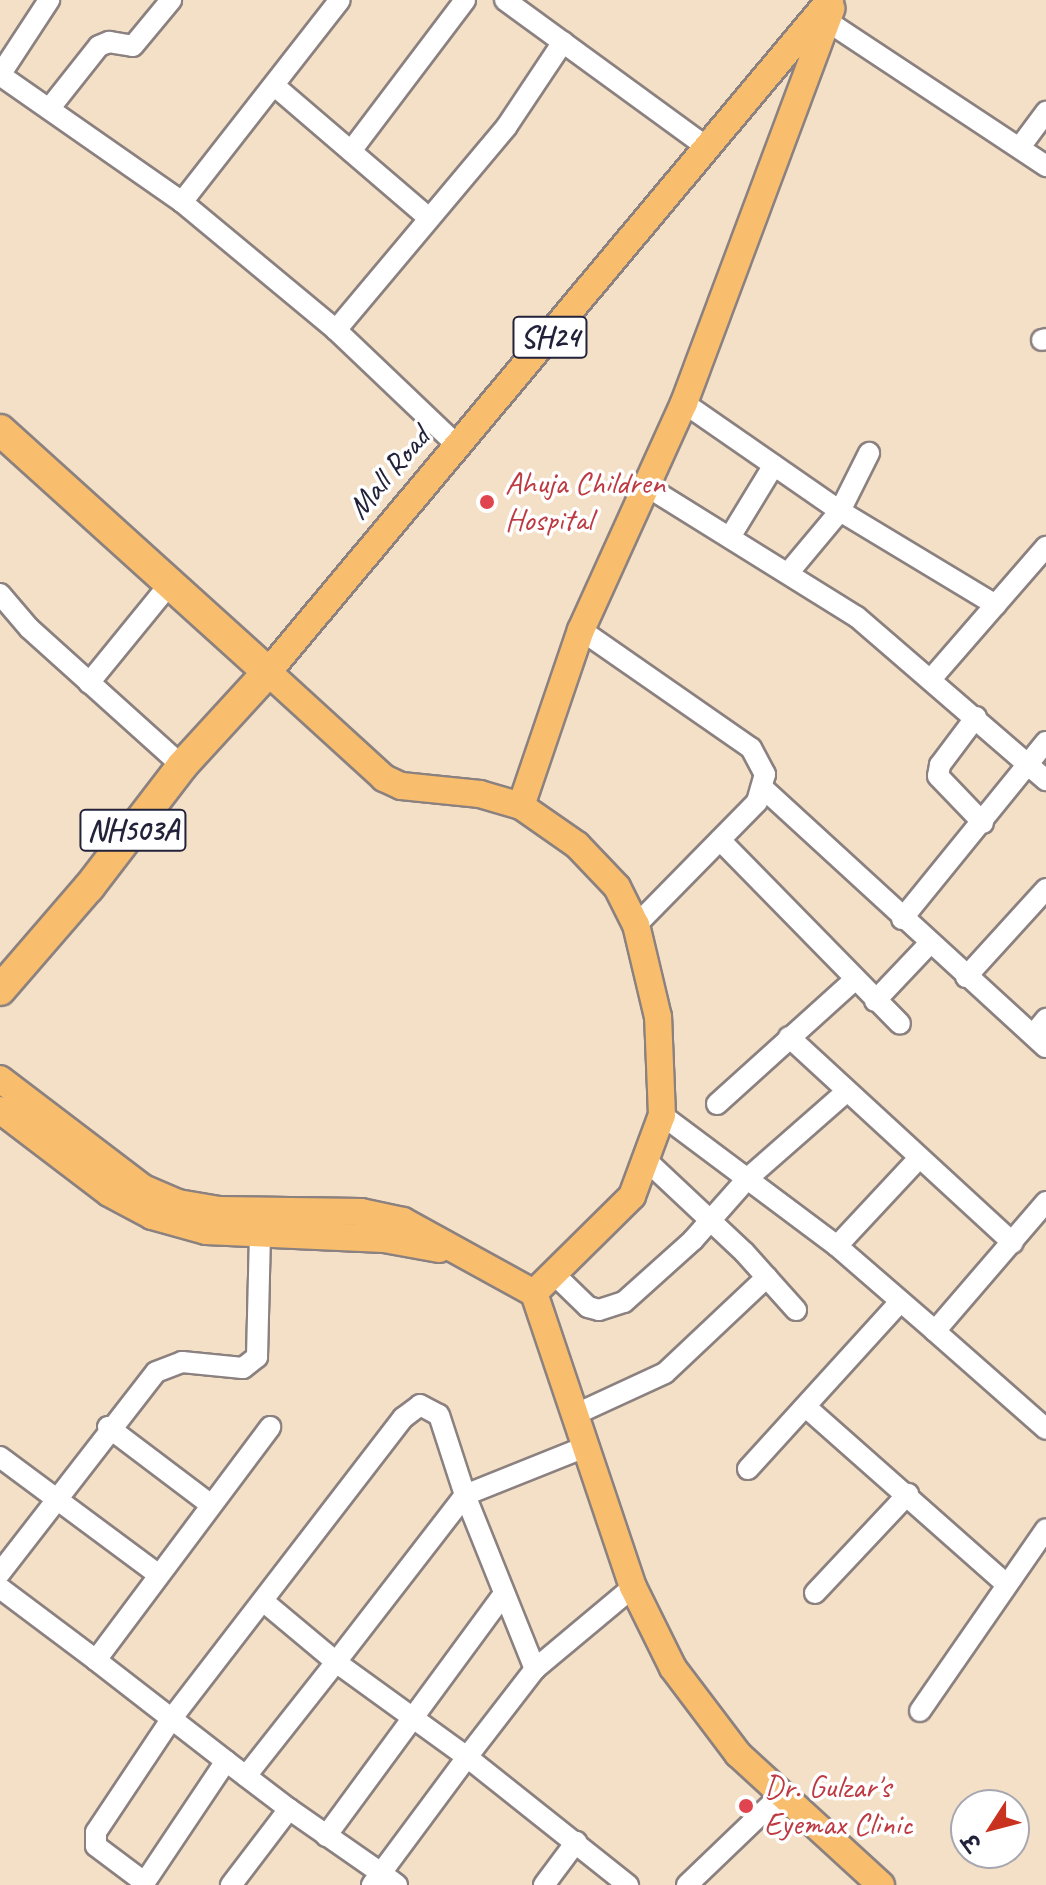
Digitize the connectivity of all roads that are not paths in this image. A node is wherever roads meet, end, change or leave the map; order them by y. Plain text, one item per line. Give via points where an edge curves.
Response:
1 (171, 0) edge
2 (340, 0) edge
3 (465, 0) edge
4 (505, 0) edge
5 (42, 2) edge
6 (830, 7) edge
7 (563, 42) junction
8 (0, 75) edge
9 (276, 87) junction
10 (49, 109) junction
11 (1046, 112) edge
12 (1020, 147) junction
13 (708, 148) junction
14 (351, 151) junction
15 (1046, 166) edge
16 (182, 202) junction
17 (429, 218) junction
18 (336, 330) junction
19 (684, 403) junction
20 (0, 430) edge
21 (458, 446) junction
22 (869, 453) dead end
23 (774, 465) junction
24 (648, 487) junction
25 (840, 511) junction
26 (730, 537) junction
27 (1046, 547) edge
28 (789, 572) junction
29 (168, 586) junction
30 (0, 594) edge
31 (996, 605) junction
32 (581, 630) junction
33 (268, 672) junction
34 (932, 678) junction
35 (89, 683) junction
36 (976, 717) junction
37 (1046, 742) edge
38 (1031, 765) junction
39 (182, 766) junction
40 (1046, 780) edge
41 (764, 789) junction
42 (521, 806) junction
43 (983, 823) junction
44 (720, 840) junction
45 (1046, 889) edge
46 (902, 919) junction
47 (636, 925) junction
48 (929, 944) junction
49 (966, 977) junction
50 (853, 981) junction
51 (0, 990) edge
52 (875, 1001) junction
53 (900, 1024) dead end
54 (1042, 1033) edge
55 (789, 1037) junction
56 (0, 1079) edge
57 (846, 1092) junction
58 (717, 1104) dead end
59 (0, 1110) edge
60 (662, 1115) junction
61 (919, 1158) junction
62 (646, 1160) junction
63 (747, 1179) junction
64 (1046, 1202) edge
65 (712, 1220) junction
66 (260, 1236) junction
67 (1013, 1243) junction
68 (837, 1246) junction
69 (454, 1252) junction
70 (554, 1274) junction
71 (767, 1277) junction
72 (534, 1293) junction
73 (899, 1303) junction
74 (796, 1310) dead end
75 (935, 1331) junction
76 (806, 1407) junction
77 (574, 1415) junction
78 (108, 1427) junction
79 (270, 1427) dead end
80 (1046, 1429) edge
81 (585, 1447) junction
82 (0, 1457) edge
83 (748, 1469) dead end
84 (908, 1494) junction
85 (465, 1495) junction
86 (55, 1499) junction
87 (211, 1505) junction
88 (1046, 1529) edge
89 (0, 1573) edge
90 (159, 1575) junction
91 (1005, 1583) junction
92 (633, 1587) junction
93 (0, 1588) edge
94 (815, 1593) dead end
95 (504, 1594) junction
96 (263, 1601) junction
97 (96, 1660) junction
98 (336, 1662) junction
99 (535, 1669) junction
100 (920, 1711) dead end
101 (411, 1717) junction
102 (172, 1718) junction
103 (467, 1757) junction
104 (226, 1761) junction
105 (246, 1776) junction
106 (781, 1795) junction
107 (289, 1809) junction
108 (326, 1836) junction
109 (576, 1842) junction
110 (383, 1881) edge
111 (143, 1884) edge
112 (231, 1885) edge
113 (544, 1885) edge
114 (628, 1885) edge
115 (687, 1885) edge
116 (881, 1885) edge

1 - 10 street via 133,46 99,46
2 - 9 street
3 - 14 street
4 - 7 street
5 - 8 street
6 - 12 street
6 - 13 main road, Mall Road / SH24
6 - 19 main road
7 - 13 street
7 - 17 street via 507,126
8 - 10 street
9 - 14 street
9 - 16 street
10 - 16 street
11 - 12 street
12 - 15 street
13 - 21 main road, Mall Road / SH24
14 - 17 street
16 - 18 street
17 - 18 street
18 - 21 street
19 - 23 street
19 - 24 main road
20 - 29 highway
21 - 33 main road, Mall Road / SH24
22 - 25 street
23 - 25 street
23 - 26 street
24 - 26 street
24 - 32 main road
25 - 28 street
25 - 31 street
26 - 28 street
27 - 31 street
28 - 34 street via 857,617
29 - 33 highway
29 - 35 street
30 - 35 street
31 - 34 street
32 - 41 street via 751,748 762,761
32 - 42 main road
33 - 39 highway, Mall Road / NH503A
33 - 42 main road via 384,778 401,786 480,794
34 - 36 street
35 - 39 street
36 - 38 street
36 - 43 street via 940,765 938,776
37 - 38 street
38 - 40 street
38 - 43 street
39 - 51 highway, Mall Road / NH503A via 89,887
41 - 44 street
41 - 46 street
42 - 47 main road via 577,845 617,887
43 - 46 street
44 - 47 street
44 - 50 street
45 - 49 street
46 - 48 street
47 - 60 main road via 658,1017
48 - 49 street
48 - 52 street
49 - 54 street
50 - 52 street
50 - 55 street
52 - 53 street
55 - 57 street
55 - 58 street
56 - 69 main road via 143,1188 178,1203 219,1210 361,1212 403,1221
57 - 61 street
57 - 63 street
59 - 66 main road via 133,1207 206,1231
60 - 62 main road
60 - 63 street
61 - 67 street
61 - 68 street
62 - 65 street
62 - 70 main road via 632,1196
63 - 65 street
63 - 68 street
64 - 67 street
65 - 70 street via 640,1291 611,1308 588,1307
65 - 71 street
66 - 69 main road via 384,1239
66 - 78 street via 257,1357 243,1368 168,1365 145,1381
67 - 75 street
68 - 73 street
69 - 72 main road
70 - 72 main road
71 - 74 street
71 - 77 street via 665,1373
72 - 77 main road
73 - 75 street
73 - 76 street
75 - 80 street
76 - 83 street
76 - 84 street
77 - 81 main road
78 - 86 street
78 - 87 street
79 - 87 street
81 - 85 street
81 - 92 main road
82 - 86 street
84 - 91 street
84 - 94 street
85 - 95 street
85 - 96 street via 439,1415 426,1405 414,1408
85 - 98 street
86 - 89 street
86 - 90 street
87 - 90 street
88 - 91 street
90 - 97 street
91 - 100 street
92 - 99 street
92 - 106 main road via 673,1668 705,1715
93 - 97 street
95 - 99 street
95 - 101 street
96 - 98 street
96 - 102 street
97 - 102 street
98 - 101 street
98 - 105 street
99 - 103 street
101 - 103 street
101 - 108 street
102 - 104 street
102 - 111 street via 93,1838
103 - 109 street
103 - 110 street
104 - 105 street
104 - 111 street
105 - 107 street
106 - 115 street
106 - 116 main road
107 - 108 street
107 - 112 street
108 - 110 street
109 - 113 street
109 - 114 street

